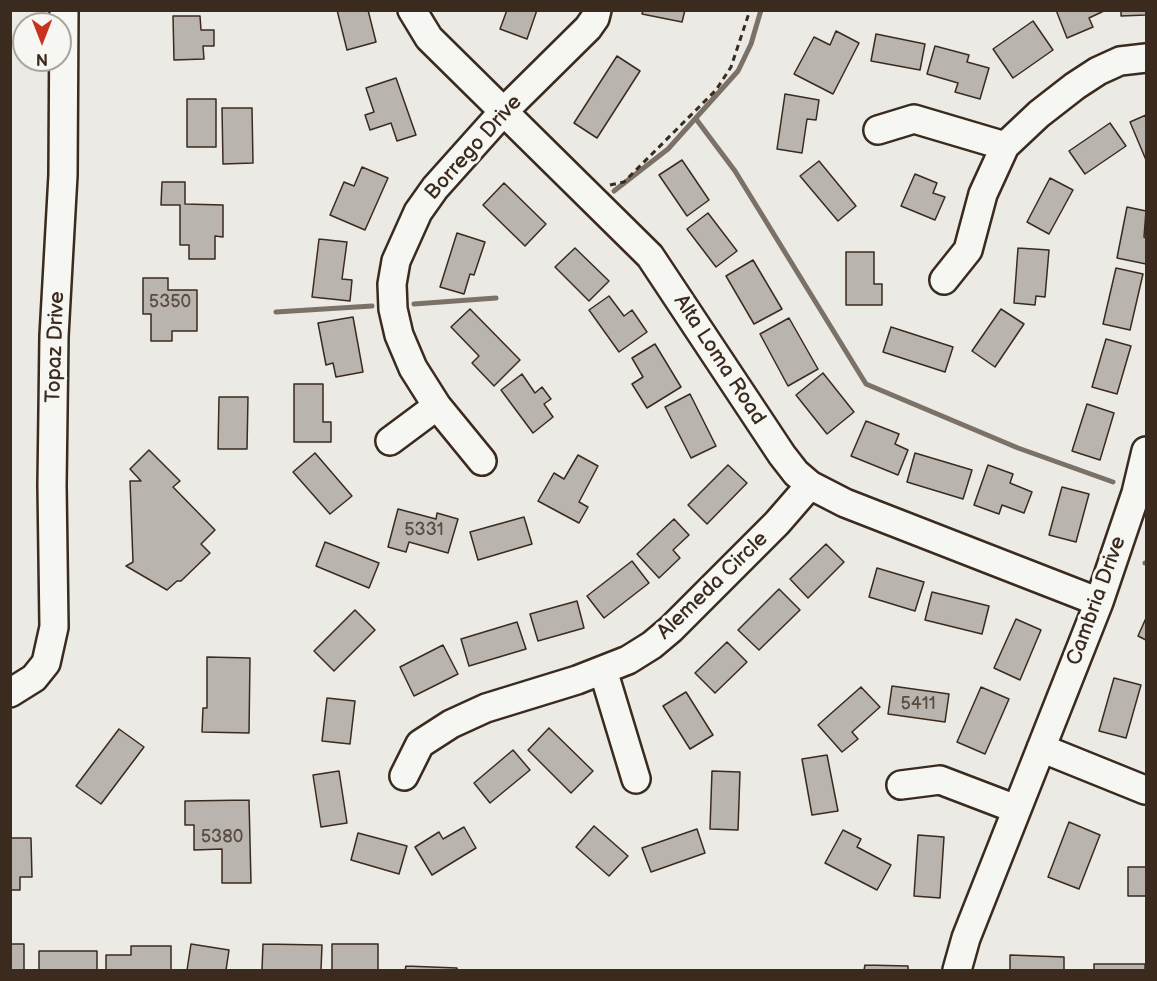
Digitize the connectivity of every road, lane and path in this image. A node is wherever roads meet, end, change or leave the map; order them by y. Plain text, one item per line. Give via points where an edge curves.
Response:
1 (64, 10) edge
2 (412, 10) edge
3 (597, 10) edge
4 (750, 10) edge
5 (1146, 58) edge
6 (503, 112) junction
7 (878, 130) dead end
8 (1005, 146) junction
9 (596, 202) junction
10 (944, 280) dead end
11 (437, 406) junction
12 (390, 441) dead end
13 (1146, 451) edge
14 (482, 461) dead end
15 (810, 485) junction
16 (1099, 602) junction
17 (603, 670) junction
18 (10, 693) edge
19 (1041, 748) junction
20 (404, 776) dead end
21 (636, 779) dead end
22 (901, 785) dead end
23 (1145, 790) dead end
24 (1016, 809) junction
25 (957, 970) edge

1 - 18 street, Topaz Drive via 63,175 52,462 55,609 47,660 34,678
2 - 6 street, Alta Loma Road via 429,38
3 - 6 street, Borrego Drive via 588,28
4 - 9 path via 731,67 716,90 624,182 609,185
5 - 8 street via 1120,61 1098,71 1048,107
6 - 9 street, Alta Loma Road
6 - 11 street, Borrego Drive via 429,196 396,261 393,309 399,335 413,368
7 - 8 street via 914,119
8 - 10 street via 982,194 968,250
9 - 15 street, Alta Loma Road via 650,256 782,455
11 - 12 street
11 - 14 street, Borrego Drive
13 - 16 street, Cambria Drive
15 - 16 street, Alta Loma Road via 845,503
15 - 17 street, Alemeda Circle via 671,629 628,660
16 - 19 street, Cambria Drive
17 - 20 street, Alemeda Circle via 486,708 450,724 420,744
17 - 21 street
19 - 23 street
19 - 24 street, Cambria Drive
22 - 24 street via 940,780
24 - 25 street, Cambria Drive

